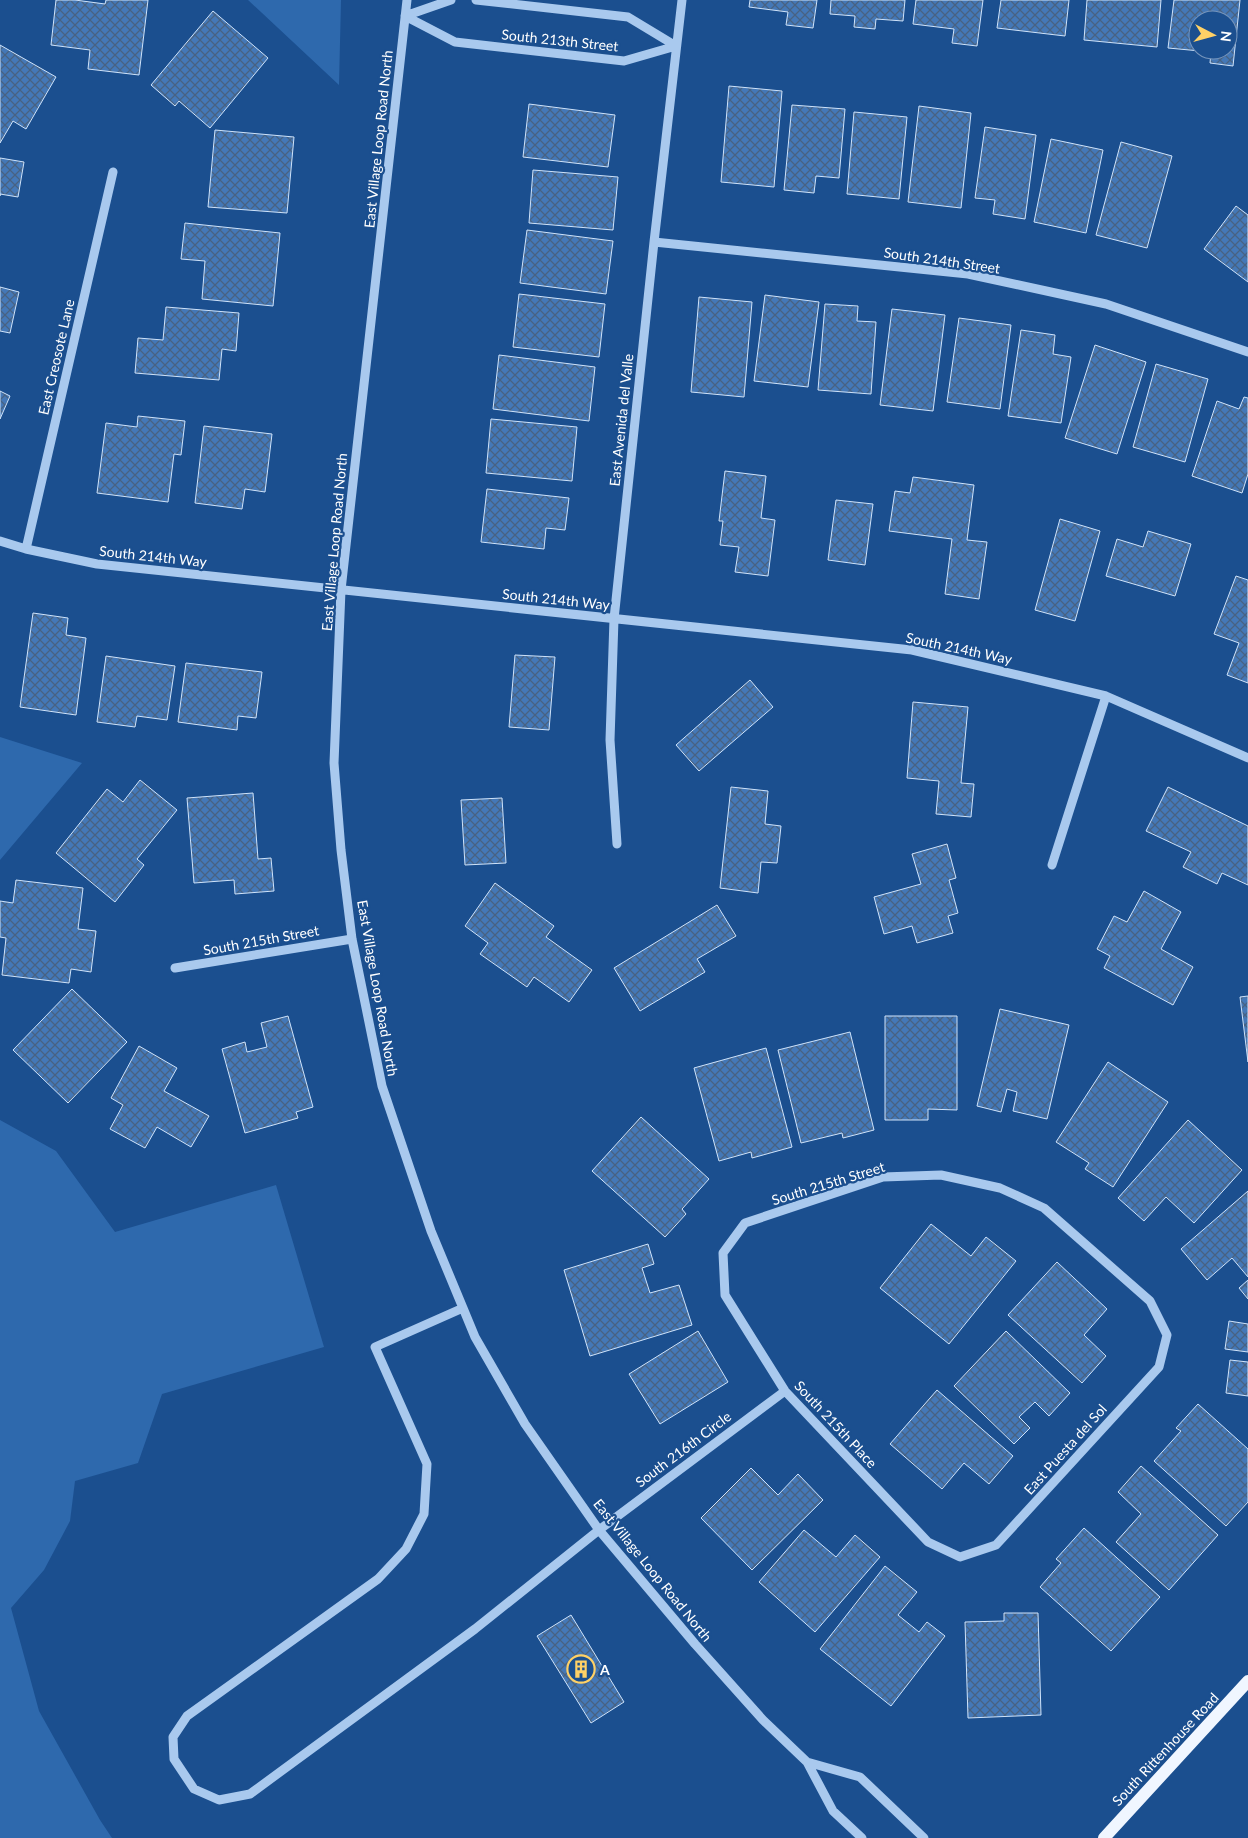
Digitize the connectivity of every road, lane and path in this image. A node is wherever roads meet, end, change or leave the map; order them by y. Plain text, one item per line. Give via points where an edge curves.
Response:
1 (407, 0) edge
2 (451, 0) edge
3 (476, 0) edge
4 (682, 0) edge
5 (405, 16) junction
6 (676, 46) junction
7 (113, 172) dead end
8 (654, 242) junction
9 (1248, 352) edge
10 (0, 541) edge
11 (26, 549) junction
12 (341, 590) junction
13 (614, 619) junction
14 (1106, 696) junction
15 (1248, 758) edge
16 (617, 844) dead end
17 (1052, 865) dead end
18 (352, 939) junction
19 (175, 968) dead end
20 (723, 1253) joint
21 (463, 1308) junction
22 (1166, 1335) joint
23 (785, 1391) junction
24 (599, 1530) junction
25 (960, 1557) joint
26 (1248, 1681) edge
27 (807, 1762) junction
28 (862, 1838) edge
29 (924, 1838) edge
30 (1104, 1838) edge

1 - 5 street, East Village Loop Road North
2 - 5 street
3 - 6 street via 628,17
4 - 6 street, East Avenida del Valle
5 - 6 street, South 213th Street via 455,42 624,61
5 - 12 street, East Village Loop Road North
6 - 8 street, East Avenida del Valle
7 - 11 street, East Creosote Lane
8 - 9 street, South 214th Street via 968,274 1106,304
8 - 13 street, East Avenida del Valle
10 - 11 street, South 214th Way
11 - 12 street, South 214th Way via 97,564
12 - 13 street, South 214th Way
12 - 18 street, East Village Loop Road North via 334,763
13 - 14 street, South 214th Way via 912,650
13 - 16 street, East Avenida del Valle via 610,740
14 - 15 street, South 214th Way
14 - 17 street
18 - 19 street, South 215th Street
18 - 21 street, East Village Loop Road North via 382,1086 431,1232
20 - 22 street, South 215th Street via 745,1223 883,1177 941,1175 1000,1188 1044,1208 1150,1301
20 - 23 street, South 215th Place via 725,1295
21 - 24 street, East Village Loop Road North via 525,1424
21 - 24 street, South 216th Circle via 375,1348 427,1464 424,1514 406,1549 378,1579 187,1716 173,1737 174,1759 194,1789 219,1800 250,1794 475,1629
22 - 25 street, East Puesta del Sol via 1159,1367 996,1545
23 - 24 street, South 216th Circle
23 - 25 street, South 215th Place via 928,1542
24 - 27 street, East Village Loop Road North via 763,1720
26 - 30 main road, South Rittenhouse Road
27 - 28 street, East Village Loop Road North via 833,1810
27 - 29 street, East Village Loop Road North via 860,1777

